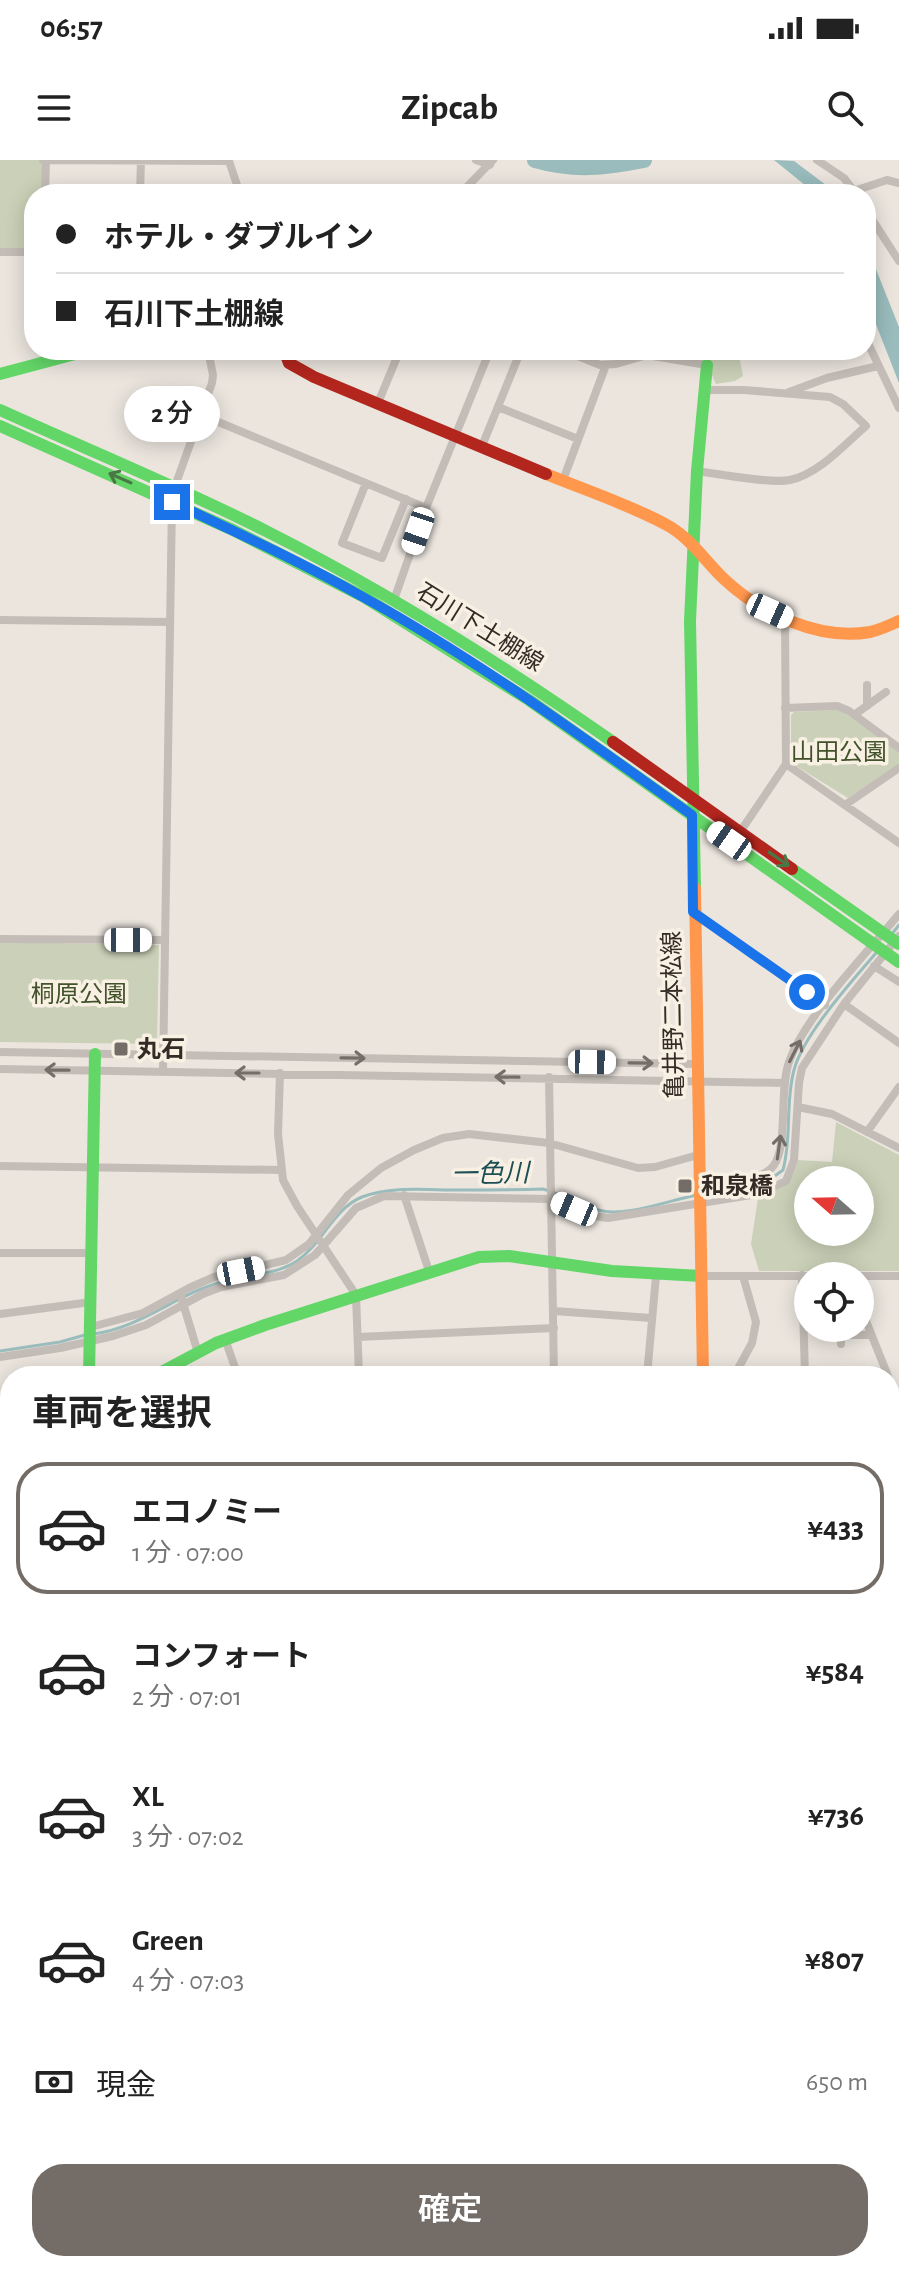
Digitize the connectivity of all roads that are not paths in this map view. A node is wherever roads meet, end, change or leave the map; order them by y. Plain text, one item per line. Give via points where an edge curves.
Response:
1 (44, 160) edge
2 (476, 160) edge
3 (817, 160) edge
4 (141, 161) edge
5 (229, 161) edge
6 (492, 162) edge
7 (899, 183) edge
8 (45, 184) edge
9 (140, 184) edge
10 (237, 184) edge
11 (470, 184) edge
12 (849, 184) edge
13 (876, 184) edge
14 (876, 225) edge
15 (0, 252) edge
16 (24, 252) edge
17 (899, 261) edge
18 (33, 360) edge
19 (210, 360) edge
20 (288, 360) edge
21 (396, 360) edge
22 (486, 360) edge
23 (517, 360) edge
24 (584, 360) edge
25 (626, 360) edge
26 (677, 360) edge
27 (875, 360) edge
28 (606, 365) junction
29 (707, 365) joint
30 (878, 366) junction
31 (0, 374) edge
32 (705, 390) junction
33 (784, 394) junction
34 (378, 403) junction
35 (498, 407) junction
36 (899, 408) edge
37 (0, 410) edge
38 (199, 414) junction
39 (0, 426) edge
40 (454, 435) junction
41 (578, 439) junction
42 (482, 446) junction
43 (697, 471) junction
44 (563, 480) junction
45 (366, 483) junction
46 (173, 495) junction
47 (406, 499) junction
48 (426, 508) junction
49 (693, 545) junction
50 (394, 600) junction
51 (785, 617) junction
52 (0, 620) edge
53 (899, 621) edge
54 (170, 622) junction
55 (867, 685) dead end
56 (886, 692) dead end
57 (867, 706) junction
58 (785, 708) junction
59 (854, 715) junction
60 (899, 748) edge
61 (786, 764) junction
62 (899, 768) edge
63 (692, 799) junction
64 (845, 805) junction
65 (692, 815) junction
66 (740, 832) junction
67 (899, 843) edge
68 (693, 912) junction
69 (899, 914) edge
70 (899, 936) edge
71 (0, 939) edge
72 (165, 940) junction
73 (896, 951) edge
74 (874, 966) junction
75 (899, 982) edge
76 (844, 1004) junction
77 (825, 1005) junction
78 (899, 1043) edge
79 (0, 1052) edge
80 (95, 1054) junction
81 (163, 1055) junction
82 (697, 1064) junction
83 (0, 1069) edge
84 (95, 1071) junction
85 (163, 1072) junction
86 (280, 1073) junction
87 (549, 1077) junction
88 (697, 1081) junction
89 (784, 1083) junction
90 (899, 1087) edge
91 (798, 1107) junction
92 (867, 1132) junction
93 (549, 1143) junction
94 (899, 1148) edge
95 (698, 1155) junction
96 (0, 1166) edge
97 (92, 1167) junction
98 (281, 1170) junction
99 (404, 1195) junction
100 (550, 1195) junction
101 (699, 1195) junction
102 (317, 1234) junction
103 (324, 1244) junction
104 (91, 1253) junction
105 (0, 1254) edge
106 (553, 1264) junction
107 (429, 1271) junction
108 (794, 1275) edge
109 (874, 1275) edge
110 (656, 1276) junction
111 (701, 1276) junction
112 (743, 1276) junction
113 (899, 1276) edge
114 (180, 1293) junction
115 (356, 1295) junction
116 (91, 1302) junction
117 (184, 1304) junction
118 (554, 1311) junction
119 (0, 1314) edge
120 (651, 1318) junction
121 (554, 1328) junction
122 (91, 1334) junction
123 (358, 1337) junction
124 (225, 1339) junction
125 (804, 1342) edge
126 (874, 1342) edge
127 (198, 1353) junction
128 (0, 1357) edge
129 (89, 1366) edge
130 (173, 1366) edge
131 (234, 1366) edge
132 (359, 1366) edge
133 (554, 1366) edge
134 (648, 1366) edge
135 (703, 1366) edge
136 (739, 1366) edge
137 (805, 1366) edge
138 (884, 1366) edge

1 - 4 street
1 - 8 street
2 - 6 street
3 - 12 street
4 - 5 street
4 - 9 street
5 - 10 street
6 - 11 street
7 - 13 street
14 - 17 street
15 - 16 street
18 - 31 street
19 - 38 street via 213,375
20 - 34 street via 297,369
21 - 34 street
22 - 40 street
23 - 35 street
24 - 28 street
25 - 28 street
26 - 29 street
27 - 30 street
28 - 41 street
29 - 32 street, 亀井野二本松線
30 - 33 street
30 - 36 street
32 - 33 street
32 - 43 street, 亀井野二本松線
33 - 43 street via 837,399 866,426 828,459 792,480
34 - 40 street
35 - 41 street
35 - 42 street
37 - 46 street, 石川下土棚線
38 - 45 street
38 - 46 street
46 -> 39 street, 石川下土棚線
40 - 42 street
40 - 48 street
41 - 44 street
42 - 44 street
43 - 49 street, 亀井野二本松線
44 - 49 street via 655,519
45 - 47 street
45 - 47 street via 342,543 382,558
46 - 50 street, 石川下土棚線 via 264,530
46 - 54 street
46 - 65 street, 石川下土棚線 via 364,597 529,700
47 - 48 street
48 - 50 street
49 - 51 street via 748,599
49 - 63 street, 亀井野二本松線
50 - 63 street, 石川下土棚線 via 536,688
51 - 53 street via 818,629 858,633
51 - 58 street
52 - 54 street
54 - 72 street
55 - 57 street
56 - 57 street
57 - 59 street
58 - 59 street via 837,706
58 - 61 street
59 - 60 street
61 - 64 street
61 - 66 street
62 - 64 street
63 - 65 street, 亀井野二本松線
63 - 66 street, 石川下土棚線
64 - 67 street
65 - 68 street, 亀井野二本松線
65 - 73 street, 石川下土棚線 via 867,939
66 -> 73 street, 石川下土棚線 via 876,928
68 - 77 street
68 - 82 street, 亀井野二本松線
69 - 77 street
70 - 74 street
71 - 72 street
72 - 81 street
74 - 75 street
74 - 76 street
76 - 78 street
76 - 91 street via 802,1068
89 -> 77 street via 796,1047
79 - 80 street
80 - 81 street
80 - 84 street
81 -> 82 street
81 - 85 street
82 - 88 street, 亀井野二本松線
84 -> 83 street
84 - 85 street
84 - 97 street
86 -> 85 street
87 -> 86 street
86 - 98 street
87 - 88 street
87 - 93 street
88 - 89 street
88 - 95 street, 亀井野二本松線
101 -> 89 street via 772,1168 779,1155
90 - 92 street
91 - 92 street via 832,1114
91 - 101 street via 794,1160 786,1181 765,1191
92 - 94 street
93 - 95 street via 638,1168
93 - 100 street
93 - 102 street via 469,1134 430,1142 364,1181
95 - 101 street, 亀井野二本松線
96 - 97 street
97 - 98 street
97 - 104 street
98 - 102 street via 287,1190
99 - 100 street
99 - 103 street via 384,1196 356,1208
99 - 107 street
100 - 101 street via 599,1218
100 - 106 street
101 - 111 street, 亀井野二本松線
102 - 103 street
102 - 114 street via 286,1260 214,1277
103 - 115 street
103 - 117 street via 284,1275 221,1287
104 - 105 street
104 - 116 street
106 - 107 street via 499,1254
106 - 110 street
106 - 118 street
107 - 115 street
108 - 112 street
109 - 113 street
110 - 111 street
110 - 120 street
111 - 112 street
111 - 135 street, 亀井野二本松線
112 - 136 street via 756,1322
114 - 117 street
114 - 122 street
115 - 123 street
115 - 124 street
116 - 119 street
116 - 122 street
117 - 122 street via 146,1325
117 - 127 street
118 - 120 street
118 - 121 street
120 - 134 street
121 - 123 street
121 - 133 street
122 - 128 street
122 - 129 street
123 - 132 street
124 - 127 street
124 - 131 street
125 - 137 street
126 - 138 street
127 - 130 street

